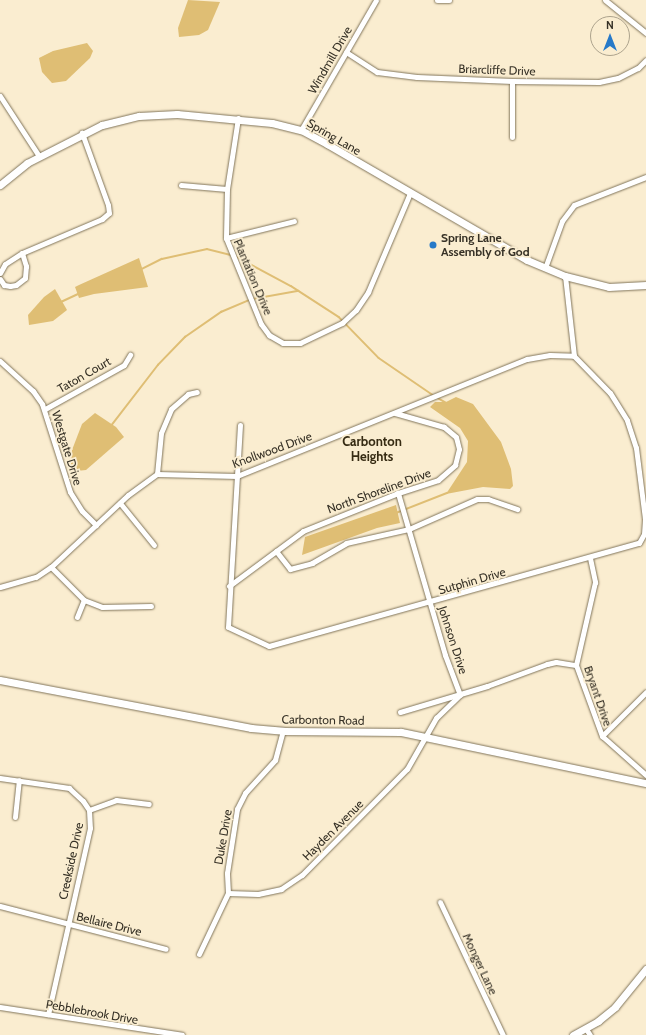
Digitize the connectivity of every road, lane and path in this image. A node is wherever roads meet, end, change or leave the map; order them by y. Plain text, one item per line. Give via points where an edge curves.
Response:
1 (376, 0) edge
2 (437, 0) edge
3 (449, 0) edge
4 (605, 0) edge
5 (646, 33) edge
6 (346, 52) junction
7 (646, 60) edge
8 (512, 80) junction
9 (0, 96) edge
10 (238, 118) junction
11 (301, 130) junction
12 (82, 133) junction
13 (512, 137) dead end
14 (39, 156) junction
15 (646, 177) edge
16 (0, 185) edge
17 (181, 185) dead end
18 (227, 189) junction
19 (410, 193) junction
20 (294, 221) dead end
21 (226, 238) junction
22 (22, 253) junction
23 (546, 268) junction
24 (0, 273) edge
25 (565, 276) junction
26 (0, 279) edge
27 (646, 285) edge
28 (130, 355) dead end
29 (574, 356) junction
30 (0, 361) edge
31 (197, 392) dead end
32 (45, 409) junction
33 (394, 413) junction
34 (240, 425) dead end
35 (157, 474) junction
36 (237, 476) junction
37 (398, 493) junction
38 (120, 503) junction
39 (517, 509) dead end
40 (96, 525) junction
41 (409, 529) junction
42 (154, 544) dead end
43 (276, 551) junction
44 (590, 558) junction
45 (51, 567) junction
46 (229, 586) junction
47 (0, 587) edge
48 (84, 600) junction
49 (430, 603) junction
50 (151, 606) dead end
51 (77, 617) dead end
52 (576, 665) junction
53 (0, 680) edge
54 (646, 692) edge
55 (460, 694) junction
56 (400, 712) dead end
57 (283, 731) junction
58 (425, 736) junction
59 (602, 736) junction
60 (646, 775) edge
61 (0, 778) edge
62 (19, 780) junction
63 (646, 783) edge
64 (148, 804) dead end
65 (89, 810) junction
66 (15, 817) dead end
67 (228, 893) junction
68 (440, 902) dead end
69 (0, 906) edge
70 (68, 924) junction
71 (166, 949) dead end
72 (199, 954) dead end
73 (646, 969) edge
74 (0, 1007) edge
75 (48, 1014) junction
76 (588, 1032) edge
77 (182, 1035) edge
78 (503, 1035) edge
79 (573, 1035) edge

1 - 6 street, Windmill Drive
2 - 3 street
4 - 5 street
6 - 8 street, Briarcliffe Drive via 377,72 417,77
6 - 11 street, Windmill Drive
7 - 8 street, Briarcliffe Drive via 638,68 618,78 599,82
8 - 13 street
9 - 14 street
10 - 11 street, Spring Lane
10 - 12 street, Spring Lane via 177,114 139,116
10 - 18 street, Plantation Drive
11 - 19 street, Spring Lane
12 - 14 street, Spring Lane
12 - 22 street via 109,213 102,219
14 - 16 street, Spring Lane
15 - 23 street via 574,205 562,221
17 - 18 street
18 - 21 street, Plantation Drive
19 - 21 street, Plantation Drive via 368,292 356,310 342,323 300,343 283,343 269,335 261,324
19 - 23 street, Spring Lane
20 - 21 street
22 - 24 street via 5,264
22 - 26 street via 26,266 25,278 10,286 4,285
23 - 25 street, Spring Lane
25 - 27 street, Spring Lane via 610,287
25 - 29 street
28 - 32 street, Taton Court via 124,365
29 - 33 street, Knollwood Drive via 550,355 527,359
29 - 44 street, Sutphin Drive via 610,393 627,420 636,448 645,519 644,534 638,543
30 - 32 street, Westgate Drive via 33,391
31 - 35 street via 188,394 171,409 160,432
32 - 40 street, Westgate Drive via 70,492 82,511
33 - 36 street, Knollwood Drive
33 - 37 street, North Shoreline Drive via 444,427 456,437 459,449 455,465 438,480
34 - 36 street, Sutphin Drive
35 - 36 street, Knollwood Drive
35 - 38 street
36 - 46 street, Sutphin Drive
37 - 41 street, Johnson Drive
37 - 43 street, North Shoreline Drive via 303,530
38 - 40 street
38 - 42 street
39 - 41 street via 488,499 477,499
40 - 45 street
41 - 43 street via 346,543 312,563 290,568
41 - 49 street, Johnson Drive
43 - 46 street, North Shoreline Drive
44 - 49 street, Sutphin Drive
44 - 52 street, Bryant Drive via 595,582
45 - 47 street via 36,577
45 - 48 street
46 - 49 street, Sutphin Drive via 228,627 269,646
48 - 50 street via 102,607
48 - 51 street
49 - 55 street, Johnson Drive via 445,655
52 - 55 street via 556,662 547,664
52 - 59 street, Bryant Drive
53 - 57 street, Carbonton Road via 235,725
54 - 59 street
55 - 56 street
55 - 58 street via 436,718
57 - 58 street, Carbonton Road via 399,732
57 - 67 street, Duke Drive via 275,760 245,794 237,808 227,873
58 - 63 street, Carbonton Road
58 - 67 street, Hayden Avenue via 407,769 302,875 281,889 258,894
59 - 60 street, Bryant Drive
61 - 62 street, Creekside Drive
62 - 65 street, Creekside Drive via 69,788
62 - 66 street
64 - 65 street via 116,800
65 - 70 street, Creekside Drive via 90,828
67 - 72 street, Duke Drive
68 - 78 street, Monger Lane
69 - 70 street, Bellaire Drive
70 - 71 street, Bellaire Drive
70 - 75 street, Creekside Drive
73 - 76 street via 615,1007
74 - 75 street, Pebblebrook Drive
75 - 77 street, Pebblebrook Drive
76 - 79 street

